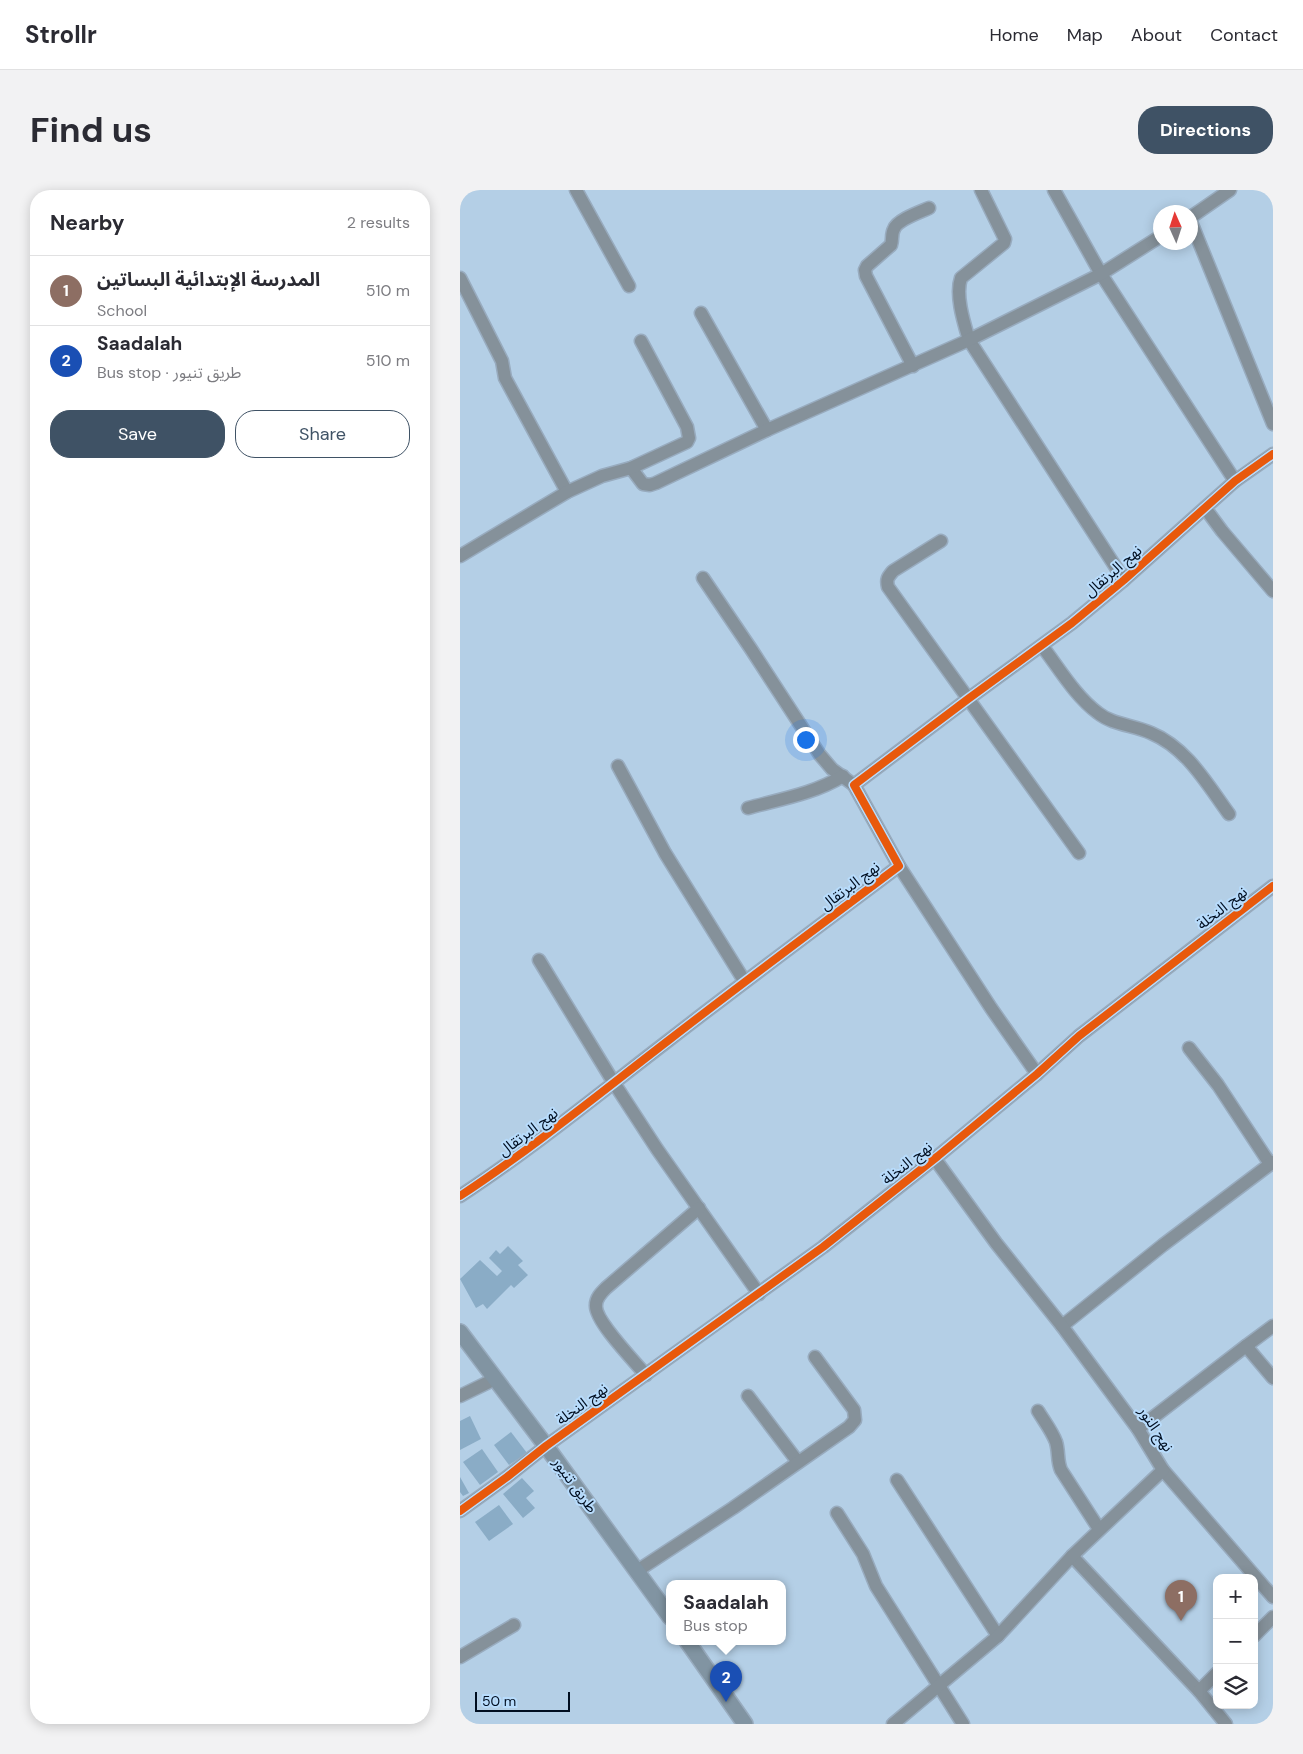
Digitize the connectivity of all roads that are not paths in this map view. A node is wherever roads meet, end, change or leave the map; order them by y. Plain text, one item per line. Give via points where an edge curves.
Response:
1 (576, 190) edge
2 (982, 190) edge
3 (1054, 190) edge
4 (1230, 190) edge
5 (929, 208) dead end
6 (1198, 212) edge
7 (1153, 240) edge
8 (1198, 241) edge
9 (1100, 274) junction
10 (460, 278) edge
11 (629, 286) dead end
12 (701, 313) dead end
13 (969, 340) junction
14 (641, 341) dead end
15 (913, 366) junction
16 (1273, 424) edge
17 (767, 430) junction
18 (1273, 454) edge
19 (631, 468) junction
20 (1235, 481) junction
21 (567, 492) junction
22 (1205, 508) junction
23 (941, 541) dead end
24 (460, 556) edge
25 (703, 578) dead end
26 (1124, 580) junction
27 (1273, 591) edge
28 (1042, 646) junction
29 (968, 699) junction
30 (618, 766) dead end
31 (843, 776) junction
32 (854, 785) junction
33 (748, 808) dead end
34 (1229, 814) dead end
35 (1080, 853) dead end
36 (898, 866) junction
37 (1273, 886) edge
38 (539, 960) dead end
39 (745, 982) junction
40 (1189, 1048) dead end
41 (1037, 1074) junction
42 (614, 1083) junction
43 (935, 1159) junction
44 (1271, 1163) edge
45 (460, 1196) edge
46 (699, 1208) junction
47 (758, 1294) junction
48 (1062, 1326) junction
49 (1273, 1326) edge
50 (460, 1332) edge
51 (1246, 1346) junction
52 (815, 1357) dead end
53 (646, 1375) junction
54 (1273, 1378) edge
55 (495, 1379) junction
56 (460, 1396) edge
57 (748, 1396) dead end
58 (1038, 1411) dead end
59 (1138, 1429) junction
60 (546, 1446) junction
61 (798, 1462) junction
62 (1162, 1470) junction
63 (897, 1480) dead end
64 (460, 1511) edge
65 (837, 1512) dead end
66 (1099, 1529) junction
67 (1072, 1556) junction
68 (637, 1571) junction
69 (1273, 1597) edge
70 (666, 1611) edge
71 (1273, 1617) edge
72 (514, 1624) dead end
73 (1258, 1632) edge
74 (998, 1636) junction
75 (689, 1645) edge
76 (460, 1657) edge
77 (1213, 1678) edge
78 (939, 1686) junction
79 (1199, 1692) junction
80 (741, 1722) edge
81 (893, 1724) edge
82 (964, 1724) edge
83 (1226, 1724) edge

1 - 11 street
2 - 13 street via 1004,243 961,278 959,292
3 - 9 street
4 - 6 street
5 - 15 street via 899,223 893,230 891,244 865,270
7 - 9 street
8 - 16 street
9 - 13 street
9 - 20 street
10 - 21 street via 502,361 505,378
12 - 17 street
13 - 15 street
13 - 26 street
14 - 19 street via 687,427 689,438
15 - 17 street
17 - 19 street via 650,485 643,484
18 - 20 street, نهج البرتقال
19 - 21 street via 602,476
20 - 22 street, نهج البرتقال
21 - 24 street
22 - 26 street, نهج البرتقال
22 - 27 street
23 - 29 street via 893,571 886,581
25 - 31 street via 820,755
26 - 28 street, نهج البرتقال
28 - 29 street, نهج البرتقال
28 - 34 street via 1083,700 1098,713 1113,722 1152,733 1178,749
29 - 32 street, نهج البرتقال
29 - 35 street
30 - 39 street via 665,852
31 - 32 street
31 - 33 street via 814,791
32 - 36 street, نهج البرتقال
36 - 39 street, نهج البرتقال
36 - 41 street
37 - 41 street, نهج النخلة via 1079,1036
38 - 42 street
39 - 42 street, نهج البرتقال
40 - 44 street
41 - 43 street, نهج النخلة
42 - 45 street, نهج البرتقال via 547,1136
42 - 46 street
43 - 47 street, نهج النخلة
43 - 48 street, نهج النور
44 - 48 street
46 - 47 street
46 - 53 street via 606,1288 596,1303 596,1312 603,1323
47 - 53 street, نهج النخلة
48 - 59 street, نهج النور
49 - 51 street
50 - 55 main road, طريق تنيور
51 - 54 street
51 - 59 street
52 - 61 street via 854,1410 855,1420
53 - 60 street, نهج النخلة
55 - 56 street
55 - 60 main road, طريق تنيور
57 - 61 street
58 - 66 street via 1056,1442 1061,1470
59 - 62 street, نهج النور
60 - 64 street, نهج النخلة
60 - 68 main road, طريق تنيور
61 - 68 street
62 - 66 street, نهج النور
62 - 69 street
63 - 74 street
65 - 78 street via 863,1554 876,1586
66 - 67 street, نهج النور
67 - 74 street, نهج النور
67 - 79 street
68 - 70 main road, طريق تنيور
71 - 73 street
72 - 76 street
74 - 78 street, نهج النور
75 - 80 main road
77 - 79 street
78 - 81 street, نهج النور
78 - 82 street
79 - 83 street

